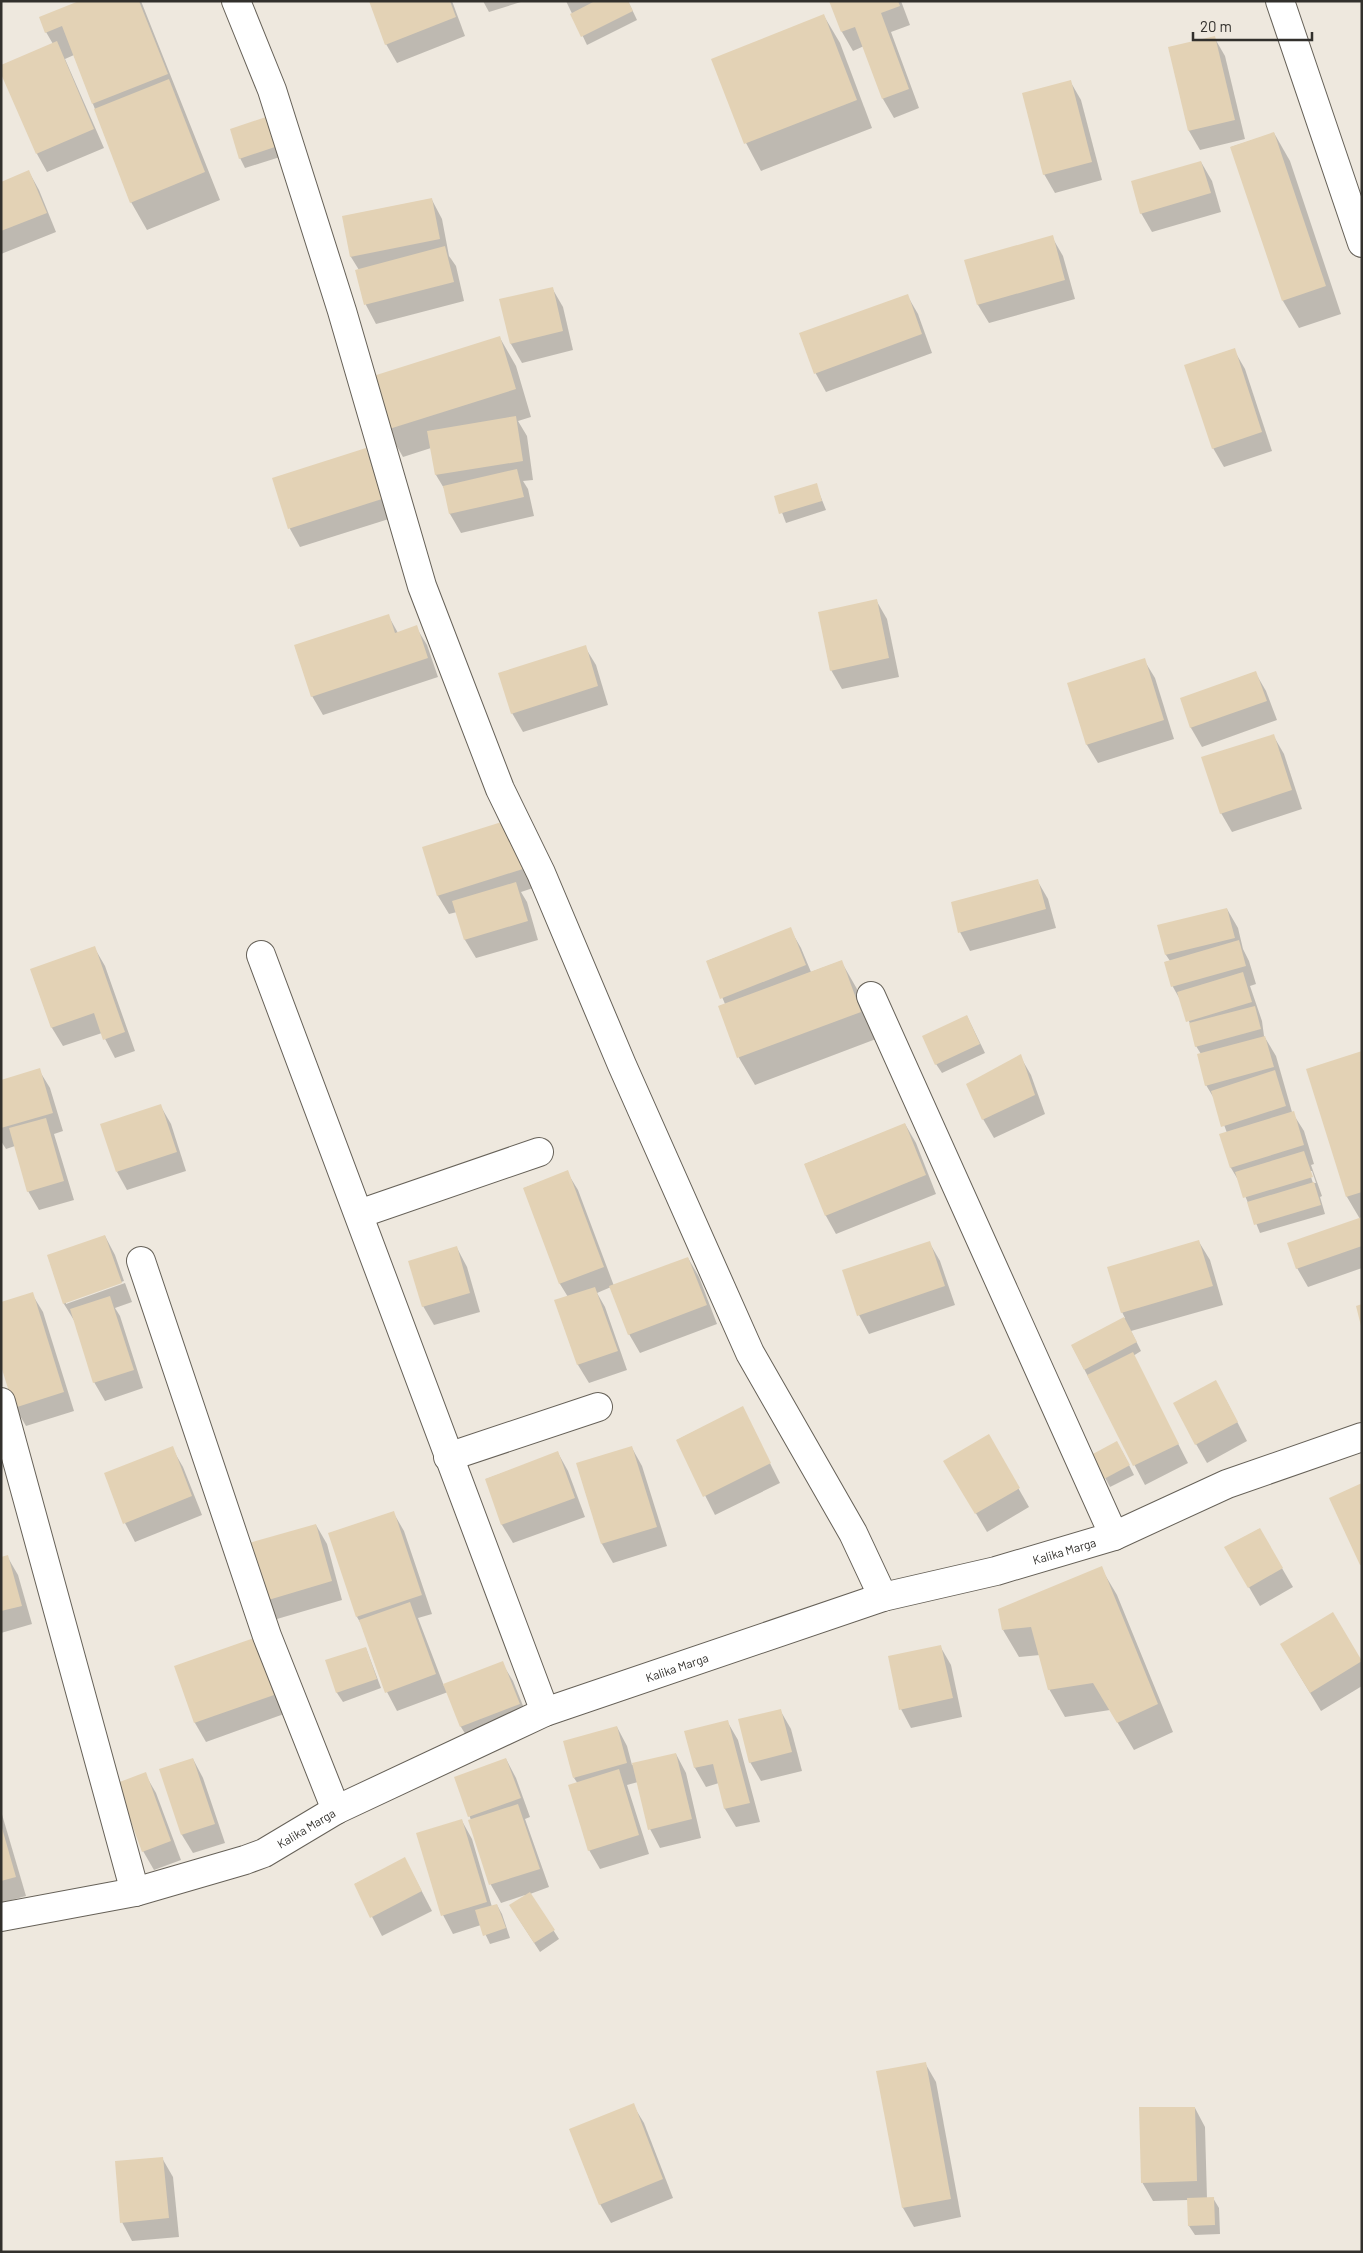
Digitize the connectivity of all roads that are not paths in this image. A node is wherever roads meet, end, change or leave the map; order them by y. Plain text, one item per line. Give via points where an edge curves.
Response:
1 (236, 1) edge
2 (1280, 1) edge
3 (1362, 243) edge
4 (261, 956) dead end
5 (871, 996) dead end
6 (539, 1152) dead end
7 (359, 1214) junction
8 (141, 1261) dead end
9 (1, 1402) edge
10 (598, 1407) dead end
11 (1362, 1437) edge
12 (448, 1457) junction
13 (1114, 1536) junction
14 (883, 1597) junction
15 (544, 1712) junction
16 (336, 1810) junction
17 (135, 1892) junction
18 (1, 1917) edge

1 - 14 street via 287,136 422,586 500,789 541,873 750,1353 853,1533
2 - 3 street
4 - 7 street
5 - 13 street
6 - 7 street
7 - 12 street
8 - 16 street via 267,1636
9 - 17 street
10 - 12 street
11 - 13 street, Kalika Marga via 1227,1484
12 - 15 street
13 - 14 street, Kalika Marga via 996,1571
14 - 15 street, Kalika Marga
15 - 16 street, Kalika Marga
16 - 17 street, Kalika Marga via 264,1853
17 - 18 street, Kalika Marga

